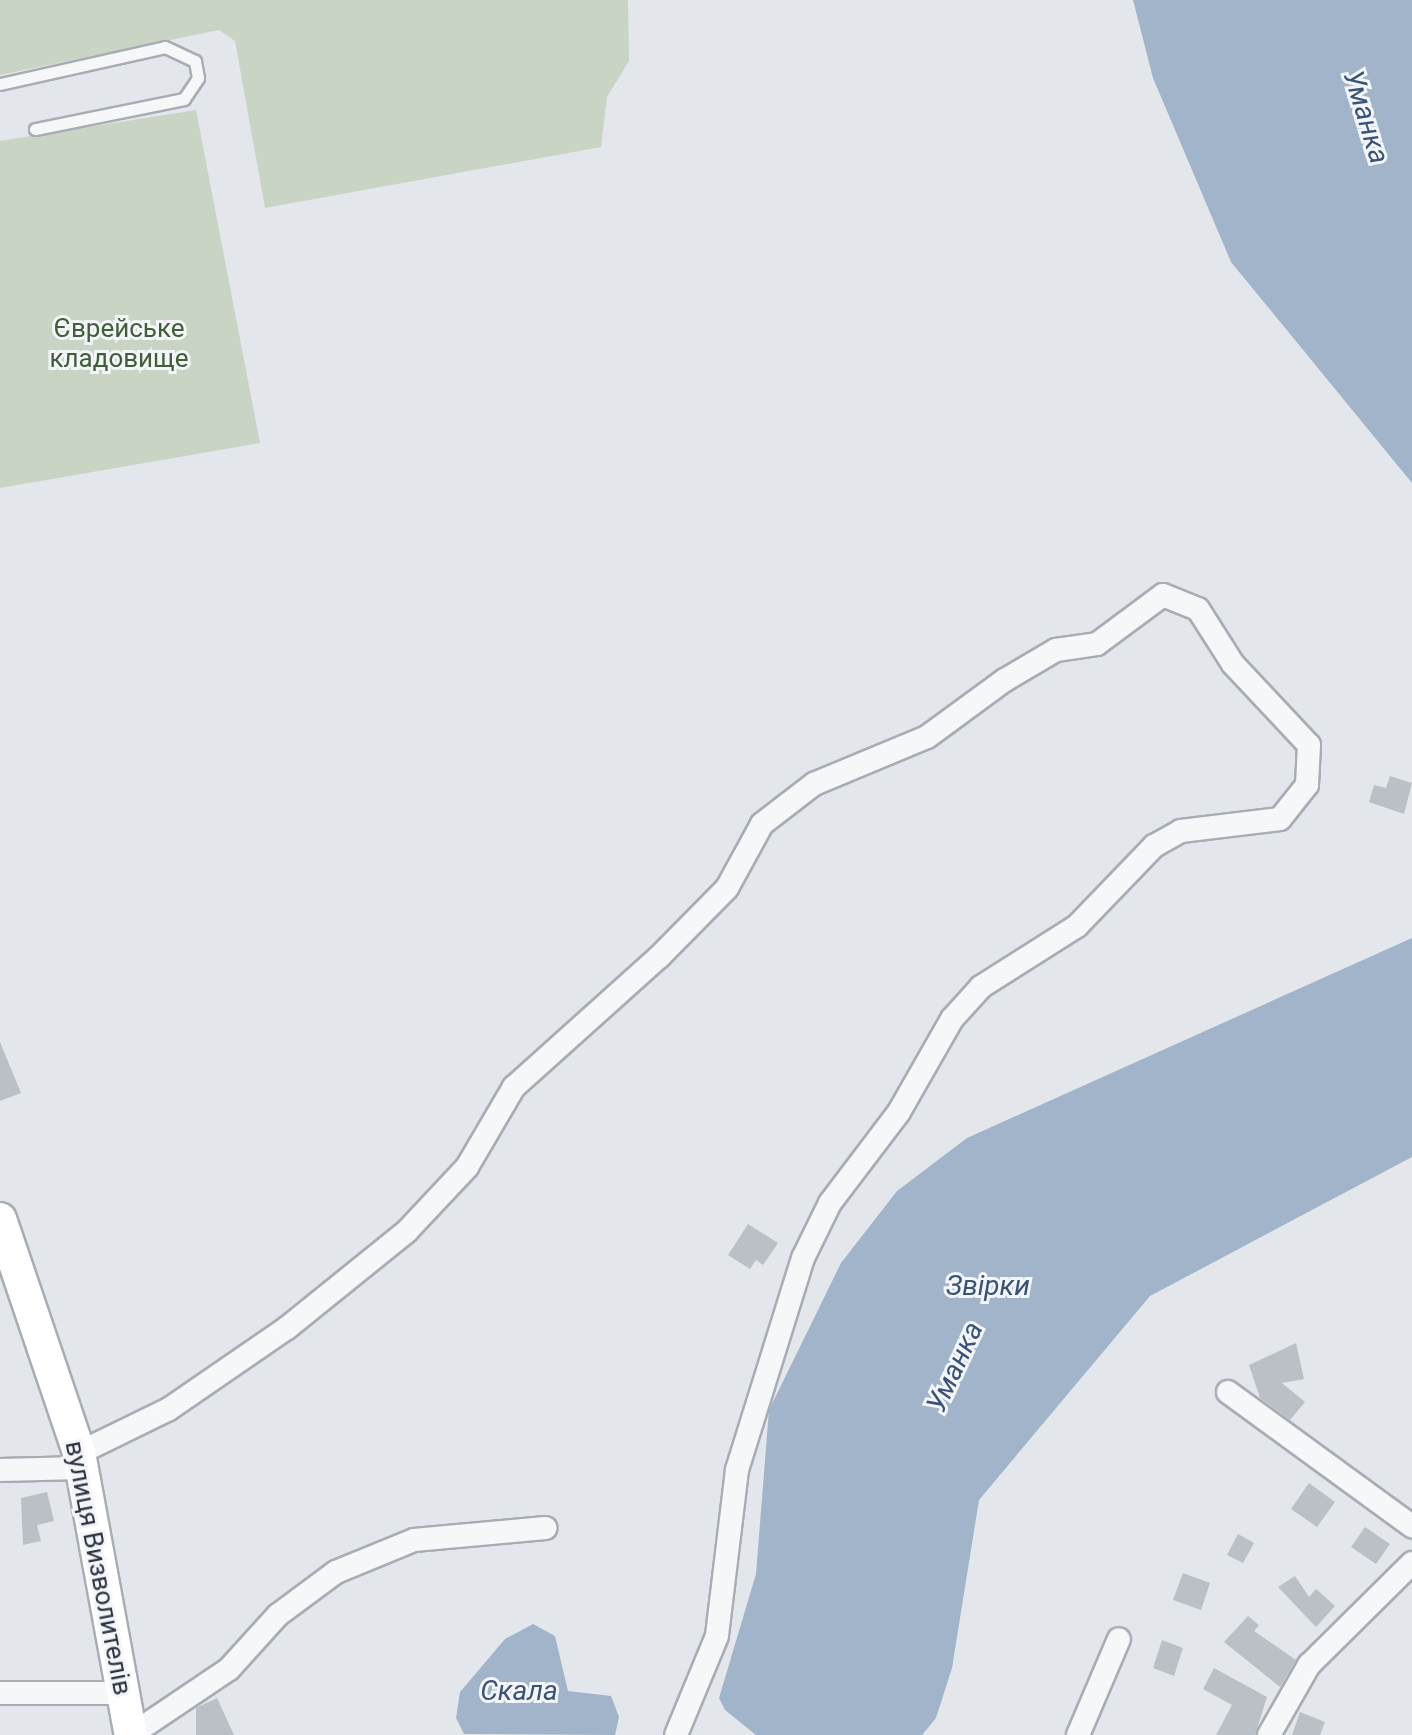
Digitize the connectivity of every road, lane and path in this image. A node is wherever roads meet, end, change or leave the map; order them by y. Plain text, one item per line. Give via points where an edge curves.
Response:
1 (0, 84) edge
2 (35, 129) dead end
3 (0, 1219) edge
4 (8, 1270) edge
5 (1228, 1392) dead end
6 (81, 1461) junction
7 (0, 1470) edge
8 (1412, 1526) edge
9 (545, 1528) dead end
10 (1412, 1563) edge
11 (1119, 1639) dead end
12 (0, 1693) edge
13 (122, 1693) junction
14 (131, 1735) edge
15 (676, 1735) edge
16 (1078, 1735) edge
17 (1269, 1735) edge

1 - 2 lane via 165,47 195,61 198,78 184,99
3 - 4 main road, вулиця Визволителів
4 - 6 main road, вулиця Визволителів
5 - 8 street
6 - 7 street
6 - 13 main road, вулиця Визволителів
6 - 15 street via 169,1409 396,1241 467,1167 514,1087 727,888 762,824 814,784 927,737 1005,680 1056,650 1097,644 1163,595 1198,609 1233,664 1309,745 1307,785 1280,819 1181,831 1154,846 1077,926 981,987 952,1019 899,1112 830,1203 803,1258 737,1470 717,1636
9 - 14 street via 414,1540 336,1572 278,1615 217,1678
10 - 17 street via 1309,1665
11 - 16 street
12 - 13 street
13 - 14 main road, вулиця Визволителів

